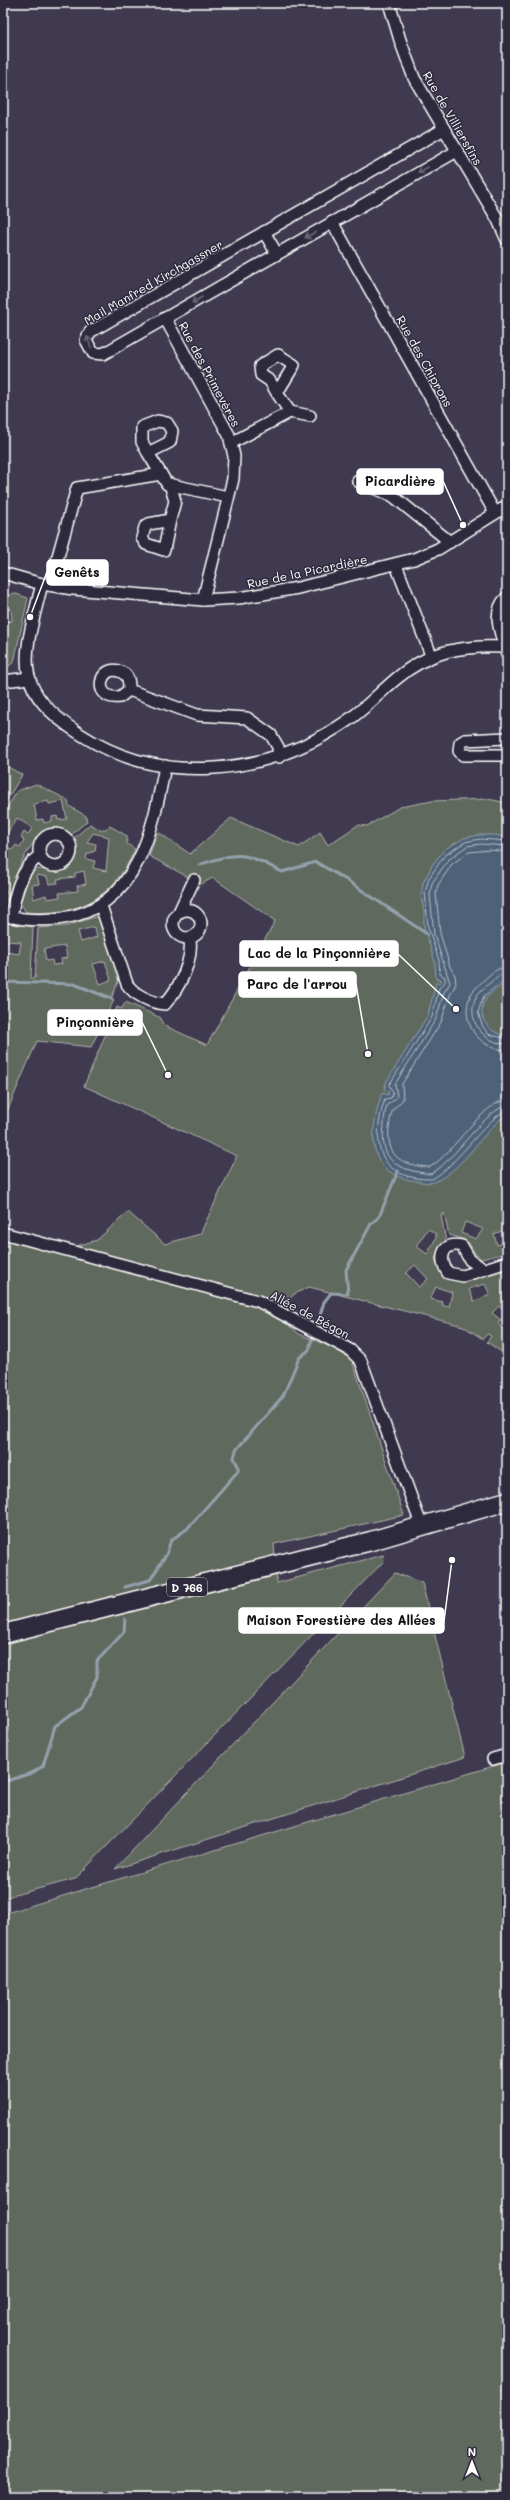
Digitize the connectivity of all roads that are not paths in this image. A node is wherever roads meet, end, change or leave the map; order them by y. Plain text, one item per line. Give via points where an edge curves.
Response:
1 (389, 3) edge
2 (444, 129) junction
3 (457, 152) junction
4 (332, 222) junction
5 (264, 232) junction
6 (507, 240) edge
7 (277, 254) junction
8 (165, 318) junction
9 (277, 393) dead end
10 (290, 412) junction
11 (310, 416) dead end
12 (231, 443) junction
13 (148, 453) dead end
14 (161, 474) junction
15 (358, 481) dead end
16 (170, 484) junction
17 (228, 497) junction
18 (507, 506) edge
19 (496, 513) junction
20 (170, 520) dead end
21 (450, 542) junction
22 (396, 565) junction
23 (3, 573) edge
24 (46, 584) junction
25 (507, 597) edge
26 (203, 600) junction
27 (506, 649) edge
28 (431, 656) junction
29 (29, 678) junction
30 (3, 681) edge
31 (129, 690) dead end
32 (507, 738) edge
33 (507, 754) edge
34 (279, 757) junction
35 (165, 766) junction
36 (39, 856) dead end
37 (194, 880) dead end
38 (101, 906) junction
39 (178, 912) junction
40 (7, 916) edge
41 (190, 938) junction
42 (3, 1233) edge
43 (507, 1262) edge
44 (483, 1270) dead end
45 (507, 1501) edge
46 (422, 1527) junction
47 (3, 1634) edge
48 (507, 1755) edge
49 (493, 1759) dead end

1 - 2 street, Rue de Villiersfins via 407,61
2 - 3 street, Rue de Villiersfins
2 - 5 street, Mail Manfred Kirchgassner
3 -> 4 street, Mail Manfred Kirchgassner
3 - 6 street, Rue de Villiersfins via 498,220
4 -> 7 street, Mail Manfred Kirchgassner
4 - 19 street, Rue des Chiprons
5 - 7 street
8 -> 5 street, Mail Manfred Kirchgassner via 103,354 93,353 86,340 90,332
7 -> 8 street, Mail Manfred Kirchgassner
8 - 12 street, Rue des Primevères
9 - 10 street
10 - 11 street
10 - 12 street, Rue des Primevères
12 - 17 street, Rue des Primevères via 234,456
13 - 14 street
14 - 16 street via 167,484
14 - 24 street via 77,488
15 - 21 street via 392,496
16 - 17 street
16 - 20 street via 175,501
17 - 26 street, Rue des Primevères
18 - 19 street, Rue de la Picardière
19 - 21 street, Rue de la Picardière
21 - 22 street, Rue de la Picardière
22 - 26 street, Rue de la Picardière via 272,593
22 - 28 street
23 - 24 street, Rue de la Picardière
24 - 26 street, Rue de la Picardière
24 - 29 street via 29,640
25 - 27 street via 498,608 497,616
27 - 28 street via 462,648
28 - 34 street via 396,679 364,709 325,736
29 - 30 street
29 - 35 street via 34,691 48,711 87,739 136,761
31 - 34 street via 197,716 247,718 271,735 278,747
32 - 33 street via 465,740 460,743 459,750 462,755
34 - 35 street via 255,764 223,768 192,769
35 - 38 street via 160,793 140,857 124,883
36 - 40 street via 24,872
37 - 39 street
38 - 40 street via 87,913 54,919
38 - 41 street via 127,984 132,992 158,1003 165,1004 170,998 189,962 192,952
39 - 41 street via 172,920 173,930 180,937
39 - 41 street via 188,909 197,914 201,923 198,933
42 - 46 street, Allée de Bégon via 258,1301 350,1350 361,1361
43 - 44 street
45 - 46 main road, D 766
46 - 47 main road, D 766
48 - 49 street

